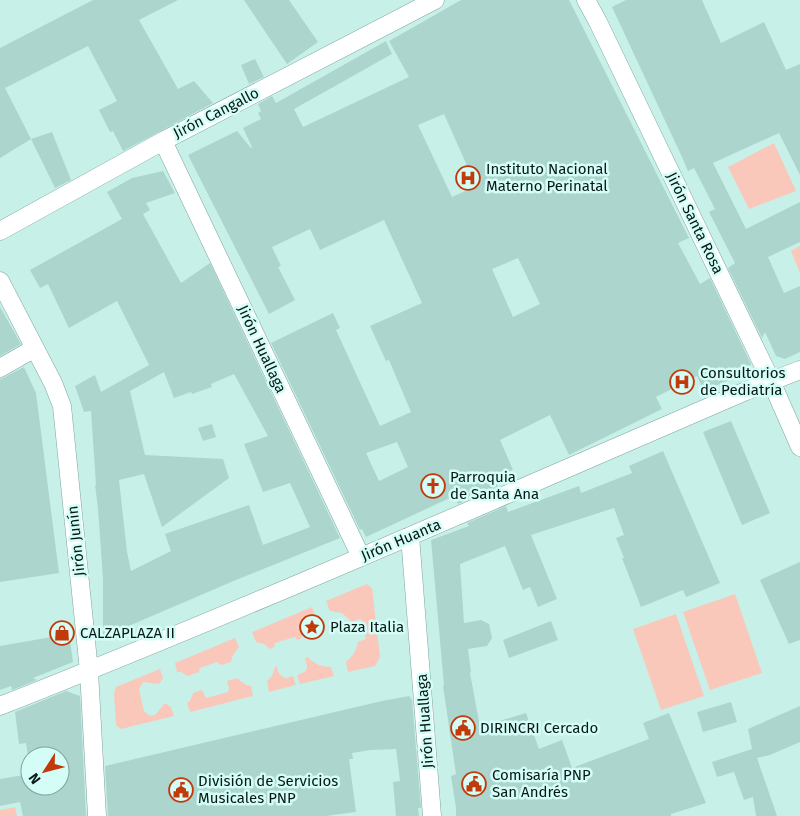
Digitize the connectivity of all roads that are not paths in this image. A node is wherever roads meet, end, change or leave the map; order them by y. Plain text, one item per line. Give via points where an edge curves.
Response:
1 (434, 0) edge
2 (586, 0) edge
3 (164, 141) junction
4 (0, 231) edge
5 (0, 281) edge
6 (35, 348) junction
7 (0, 368) edge
8 (800, 370) edge
9 (771, 381) junction
10 (800, 447) edge
11 (410, 536) junction
12 (361, 557) junction
13 (89, 670) junction
14 (0, 706) edge
15 (97, 816) edge
16 (432, 816) edge

1 - 3 street, Jirón Cangallo
2 - 9 street, Jirón Santa Rosa
3 - 4 street, Jirón Cangallo
3 - 12 street, Jirón Huallaga
5 - 6 street, Jirón Junín
6 - 7 street
6 - 13 street, Jirón Junín via 62,406
8 - 9 street, Jirón Huanta
9 - 10 street, Jirón Santa Rosa
9 - 11 street, Jirón Huanta
11 - 12 street, Jirón Huanta
11 - 16 street, Jirón Huallaga
12 - 13 street, Jirón Huanta
13 - 14 street, Jirón Huanta
13 - 15 street, Jirón Junín

